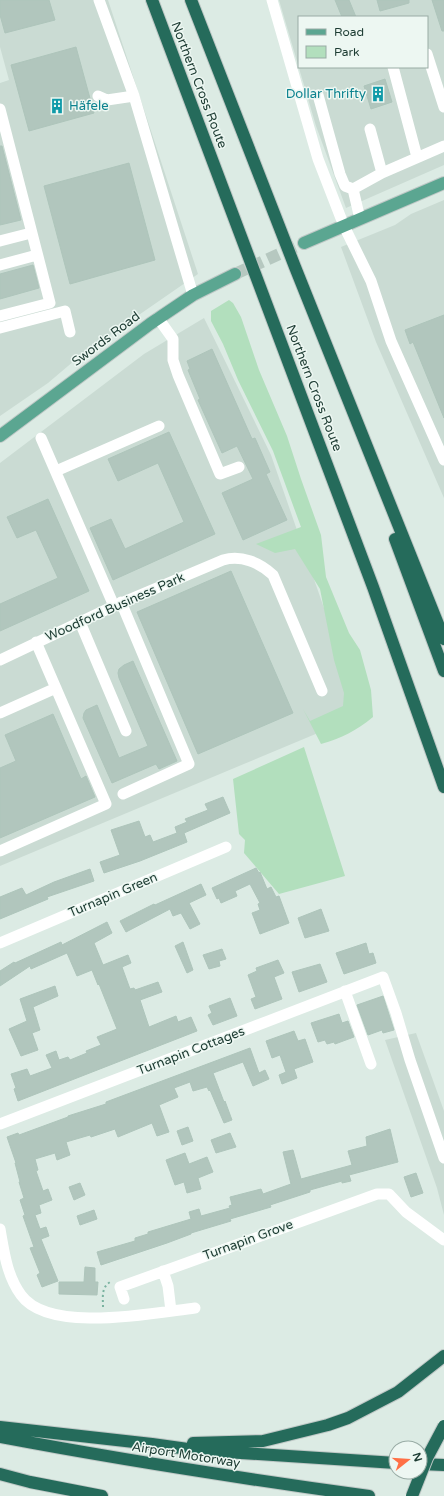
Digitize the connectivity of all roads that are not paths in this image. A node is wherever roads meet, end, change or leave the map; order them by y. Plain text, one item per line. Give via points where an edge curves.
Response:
1 (99, 0) edge
2 (152, 0) edge
3 (191, 0) edge
4 (272, 0) edge
5 (428, 57) edge
6 (393, 68) edge
7 (318, 95) dead end
8 (98, 96) dead end
9 (134, 96) junction
10 (444, 107) edge
11 (0, 109) edge
12 (370, 129) dead end
13 (444, 146) edge
14 (417, 157) junction
15 (382, 173) junction
16 (444, 183) edge
17 (353, 189) junction
18 (360, 219) junction
19 (344, 226) junction
20 (31, 233) junction
21 (0, 241) edge
22 (304, 243) tunnel mouth
23 (37, 255) junction
24 (0, 265) edge
25 (295, 267) junction
26 (235, 274) tunnel mouth
27 (193, 295) junction
28 (0, 316) edge
29 (158, 318) junction
30 (0, 328) edge
31 (70, 332) dead end
32 (159, 426) dead end
33 (0, 436) edge
34 (41, 438) dead end
35 (444, 460) edge
36 (238, 467) dead end
37 (56, 471) junction
38 (374, 587) junction
39 (117, 604) junction
40 (80, 622) junction
41 (444, 639) edge
42 (36, 642) junction
43 (0, 660) edge
44 (444, 671) edge
45 (56, 688) junction
46 (322, 691) dead end
47 (0, 713) edge
48 (126, 731) dead end
49 (444, 769) edge
50 (444, 787) edge
51 (123, 794) dead end
52 (226, 847) dead end
53 (0, 851) edge
54 (0, 943) edge
55 (345, 991) junction
56 (371, 1064) dead end
57 (0, 1124) edge
58 (444, 1158) edge
59 (0, 1229) edge
60 (444, 1240) edge
61 (163, 1271) junction
62 (124, 1300) dead end
63 (195, 1308) dead end
64 (171, 1311) junction
65 (444, 1356) edge
66 (444, 1426) edge
67 (0, 1427) edge
68 (0, 1437) edge
69 (152, 1444) junction
70 (388, 1462) edge
71 (428, 1464) edge
72 (444, 1465) edge
73 (0, 1474) edge
74 (30, 1482) junction
75 (69, 1496) edge
76 (102, 1496) edge
77 (369, 1496) edge
78 (412, 1496) edge

1 - 9 street
2 - 38 highway, Northern Cross Route
3 - 25 highway, Northern Cross Route
4 - 19 street via 318,159
5 - 10 street
6 - 14 street
7 - 17 street via 340,174 345,186
8 - 9 street via 107,100
9 - 27 street
11 - 20 street
12 - 15 street
13 - 14 street
14 - 15 street
15 - 17 street
16 - 18 main road
17 - 18 street
18 - 19 main road
19 - 22 main road
19 - 35 street via 370,281 392,342
20 - 21 street
20 - 23 street
23 - 24 street
23 - 28 street via 50,303
25 - 41 highway
25 - 44 highway
26 - 27 main road, Swords Road
27 - 29 main road, Swords Road
29 - 33 main road, Swords Road
29 - 36 street via 173,339 173,360 178,375 220,474
30 - 31 street via 65,311
32 - 37 street
34 - 37 street
37 - 39 street
38 - 49 highway
38 - 50 highway, Northern Cross Route
39 - 40 street, Woodford Business Park
39 - 46 street, Woodford Business Park via 223,560 243,559 259,564 273,575
39 - 51 street via 189,764
40 - 42 street, Woodford Business Park
40 - 48 street
42 - 43 street, Woodford Business Park
42 - 45 street
45 - 47 street
45 - 53 street via 106,804
52 - 54 street, Turnapin Green
55 - 56 street
55 - 57 street, Turnapin Cottages
55 - 58 street, Turnapin Cottages via 382,977
59 - 64 street via 8,1269 14,1284 22,1297 36,1307 55,1315 76,1318 104,1318
60 - 61 street, Turnapin Grove via 406,1212 389,1194 377,1194
61 - 62 street, Turnapin Grove via 120,1287
61 - 64 street
63 - 64 street
65 - 69 highway via 398,1392 348,1418 328,1425 263,1441
66 - 78 highway, bridge via 426,1458
67 - 69 highway
68 - 77 highway, Airport Motorway via 230,1477
69 - 70 highway via 195,1450
71 - 72 highway
73 - 74 highway
74 - 75 highway
74 - 76 highway

